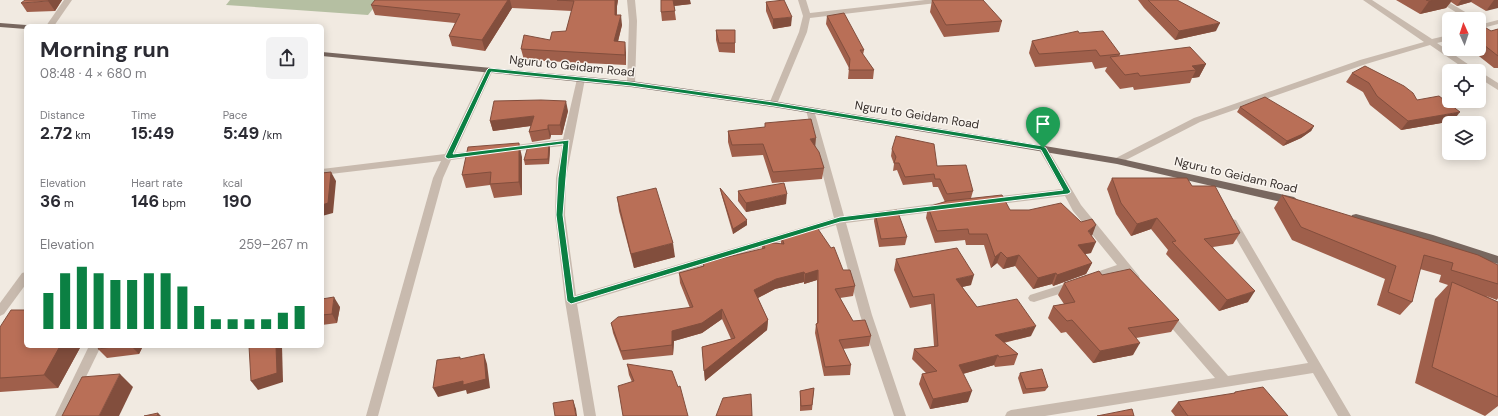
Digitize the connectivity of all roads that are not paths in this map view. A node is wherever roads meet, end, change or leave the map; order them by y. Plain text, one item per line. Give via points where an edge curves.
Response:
1 (68, 0) edge
2 (631, 0) edge
3 (802, 0) edge
4 (945, 0) edge
5 (1367, 0) edge
6 (1440, 0) edge
7 (1461, 12) edge
8 (807, 16) junction
9 (1498, 22) edge
10 (51, 24) edge
11 (1486, 24) edge
12 (0, 25) edge
13 (24, 27) edge
14 (1442, 39) edge
15 (1432, 42) junction
16 (324, 54) edge
17 (1464, 64) edge
18 (489, 70) junction
19 (581, 79) junction
20 (1486, 79) edge
21 (631, 84) junction
22 (1498, 87) edge
23 (773, 104) junction
24 (810, 110) junction
25 (567, 142) junction
26 (1043, 148) junction
27 (448, 157) junction
28 (1117, 161) junction
29 (324, 172) edge
30 (1208, 181) junction
31 (1068, 192) junction
32 (1216, 194) edge
33 (982, 202) edge
34 (1303, 204) edge
35 (954, 205) edge
36 (1228, 215) edge
37 (1349, 216) edge
38 (840, 220) junction
39 (1498, 260) edge
40 (1124, 267) junction
41 (24, 279) edge
42 (1145, 290) edge
43 (1034, 298) dead end
44 (571, 301) junction
45 (1160, 307) edge
46 (0, 311) edge
47 (94, 348) edge
48 (1316, 367) junction
49 (1225, 382) junction
50 (61, 416) edge
51 (372, 416) edge
52 (590, 416) edge
53 (900, 416) edge
54 (1011, 416) edge
55 (1345, 416) edge

1 - 10 street
2 - 21 street
3 - 8 street
4 - 8 street
5 - 15 street
6 - 7 street
8 - 23 street via 803,32
9 - 11 street
12 - 13 main road
14 - 15 street
15 - 17 street
15 - 28 street via 1363,62 1197,120
16 - 18 main road, Nguru to Geidam Road
18 - 19 main road, Nguru to Geidam Road
18 - 27 street
19 - 21 main road, Nguru to Geidam Road
19 - 25 street
20 - 22 street
21 - 23 main road, Nguru to Geidam Road
23 - 24 main road, Nguru to Geidam Road
24 - 26 main road, Nguru to Geidam Road
24 - 38 street
25 - 27 street
25 - 44 street via 561,178 560,215
26 - 28 main road, Nguru to Geidam Road
26 - 31 street
27 - 29 street
27 - 51 street via 438,178
28 - 30 main road, Nguru to Geidam Road
30 - 32 street
30 - 34 main road, Nguru to Geidam Road
31 - 33 street
31 - 40 street via 1077,208
35 - 38 street
36 - 48 street
37 - 39 main road
38 - 44 street
38 - 53 street via 866,315
40 - 42 street
40 - 43 street
41 - 46 street
44 - 52 street
45 - 49 street
47 - 50 street
48 - 49 street
48 - 55 street
49 - 54 street

